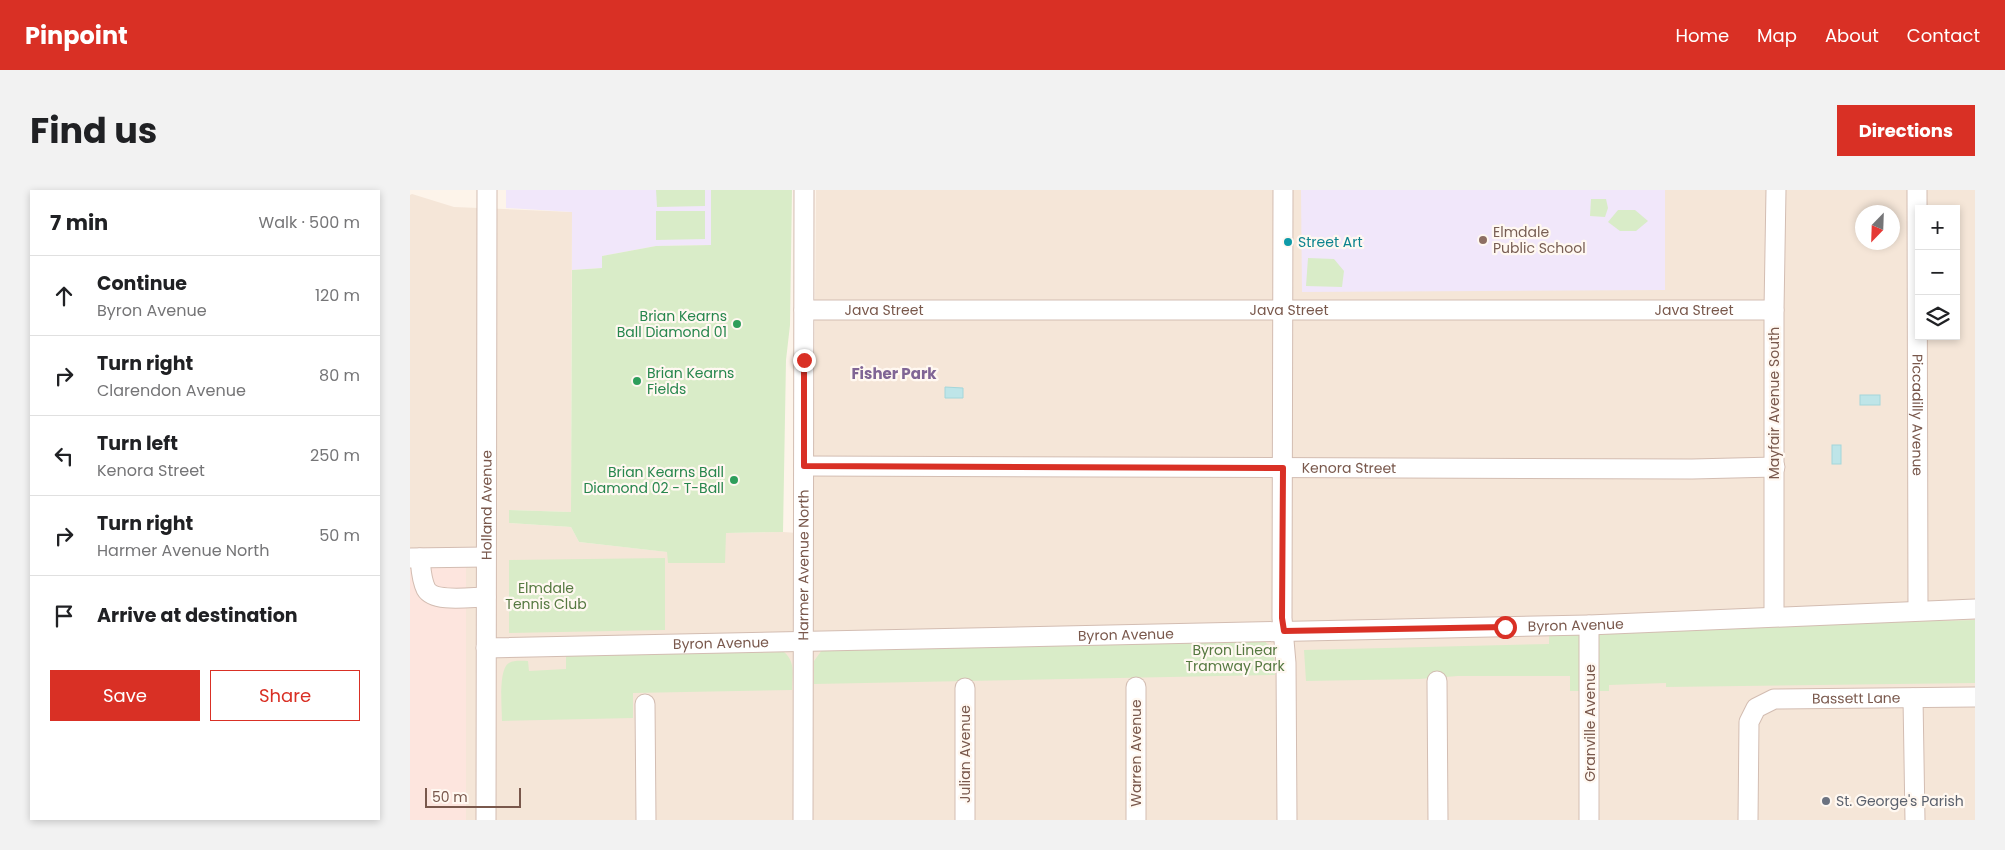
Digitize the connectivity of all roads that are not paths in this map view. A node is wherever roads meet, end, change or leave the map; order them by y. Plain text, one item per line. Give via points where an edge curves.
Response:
1 (487, 190) edge
2 (804, 190) edge
3 (1283, 190) edge
4 (1776, 190) edge
5 (1917, 190) edge
6 (804, 310) junction
7 (1283, 310) junction
8 (1774, 310) junction
9 (804, 466) junction
10 (1775, 467) junction
11 (1283, 468) junction
12 (486, 557) junction
13 (415, 558) edge
14 (486, 597) junction
15 (1975, 609) edge
16 (1918, 610) junction
17 (1774, 616) junction
18 (1589, 625) junction
19 (1284, 631) junction
20 (804, 642) junction
21 (486, 648) junction
22 (1438, 681) dead end
23 (1136, 687) dead end
24 (965, 688) dead end
25 (1975, 697) edge
26 (1913, 698) junction
27 (645, 704) dead end
28 (486, 820) edge
29 (646, 820) edge
30 (803, 820) edge
31 (965, 820) edge
32 (1136, 820) edge
33 (1287, 820) edge
34 (1438, 820) edge
35 (1589, 820) edge
36 (1748, 820) edge
37 (1916, 820) edge

1 - 12 street, Holland Avenue
2 - 6 street, Harmer Avenue North
3 - 7 street
4 - 8 street, Mayfair Avenue South
5 - 16 street, Piccadilly Avenue
6 - 7 street, Java Street
6 - 9 street, Harmer Avenue North
7 - 8 street, Java Street
7 - 11 street
8 - 10 street, Mayfair Avenue South
9 - 11 street, Kenora Street
9 - 20 street, Harmer Avenue North
10 - 11 street, Kenora Street
10 - 17 street, Mayfair Avenue South
11 - 19 street
12 - 13 street
12 - 14 street, Holland Avenue
13 - 14 street via 427,590 436,597
14 - 21 street, Holland Avenue
15 - 16 street, Byron Avenue
16 - 17 street, Byron Avenue
17 - 18 street, Byron Avenue
18 - 19 street, Byron Avenue
18 - 35 street, Granville Avenue
19 - 20 street, Byron Avenue
19 - 33 street
20 - 21 street, Byron Avenue
20 - 30 street, Harmer Avenue North
21 - 28 street, Holland Avenue
22 - 34 street
23 - 32 street, Warren Avenue
24 - 31 street, Julian Avenue
25 - 26 street, Bassett Lane
26 - 36 street, Bassett Lane via 1774,699 1756,708 1749,722
26 - 37 street
27 - 29 street

